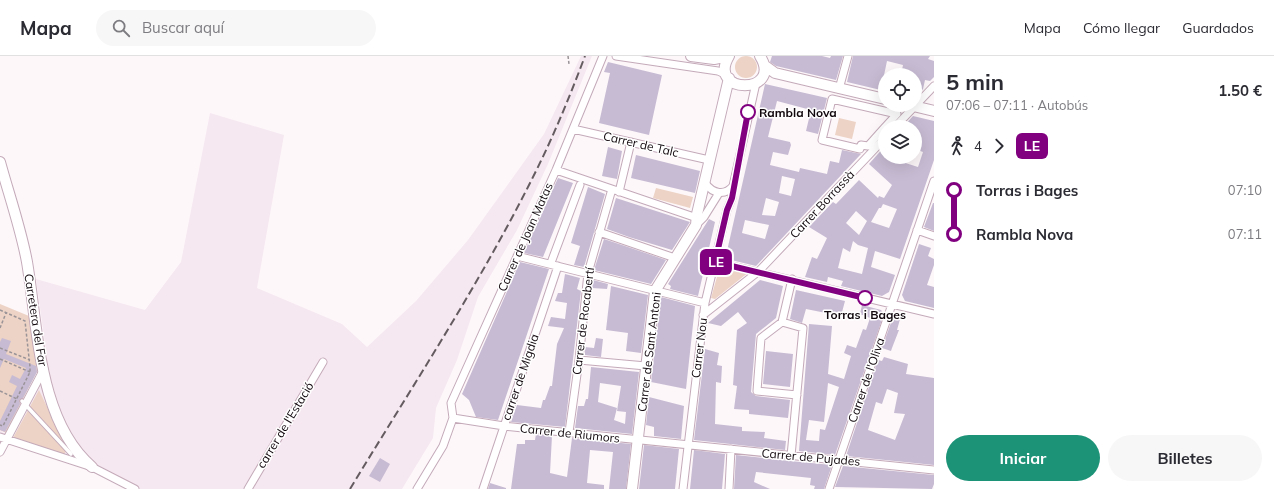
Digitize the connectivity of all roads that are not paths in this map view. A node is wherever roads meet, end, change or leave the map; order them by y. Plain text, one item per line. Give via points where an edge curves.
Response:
1 (603, 56) edge
2 (616, 56) edge
3 (691, 56) edge
4 (729, 56) edge
5 (848, 56) edge
6 (702, 58) junction
7 (762, 59) edge
8 (775, 73) junction
9 (727, 75) junction
10 (759, 79) junction
11 (934, 86) edge
12 (839, 89) junction
13 (878, 97) edge
14 (922, 97) edge
15 (922, 108) edge
16 (934, 111) edge
17 (907, 112) edge
18 (901, 120) edge
19 (885, 127) edge
20 (573, 129) junction
21 (631, 142) junction
22 (878, 145) edge
23 (709, 160) junction
24 (0, 162) edge
25 (556, 170) junction
26 (934, 182) edge
27 (705, 183) junction
28 (580, 185) dead end
29 (733, 186) junction
30 (612, 189) junction
31 (619, 192) junction
32 (722, 193) junction
33 (727, 210) junction
34 (697, 221) junction
35 (917, 230) junction
36 (599, 232) junction
37 (934, 236) edge
38 (517, 256) junction
39 (675, 258) junction
40 (552, 260) dead end
41 (715, 262) junction
42 (558, 266) junction
43 (759, 271) junction
44 (588, 273) junction
45 (792, 279) junction
46 (655, 291) junction
47 (705, 304) junction
48 (892, 304) junction
49 (934, 314) edge
50 (703, 315) junction
51 (782, 322) junction
52 (579, 360) junction
53 (323, 362) dead end
54 (646, 366) junction
55 (44, 369) junction
56 (797, 395) junction
57 (24, 403) junction
58 (453, 418) junction
59 (504, 426) junction
60 (568, 432) junction
61 (3, 438) edge
62 (638, 440) junction
63 (687, 445) junction
64 (731, 449) junction
65 (72, 450) junction
66 (0, 452) edge
67 (791, 456) junction
68 (62, 457) junction
69 (839, 460) junction
70 (92, 467) junction
71 (934, 470) edge
72 (135, 489) edge
73 (248, 489) edge
74 (416, 489) edge
75 (483, 489) edge
76 (632, 489) edge
77 (683, 489) edge
78 (729, 489) edge
79 (829, 489) edge

1 - 20 street, Carrer de Joan Matas
2 - 9 street via 718,71
3 - 6 street
4 - 6 street via 714,60
4 - 9 street via 726,64
5 - 12 street
6 - 9 street via 714,63
7 - 8 street
7 - 10 street
8 - 10 street
8 - 12 street
9 - 10 street via 742,86 752,86
9 - 23 street
10 - 29 street
11 - 14 street
12 - 13 street
15 - 16 street
17 - 18 street
19 - 19 street via 868,146 861,145 860,149 822,140 832,99 897,114
20 - 21 street, Carrer de Talc
20 - 25 street, Carrer de Joan Matas
21 - 23 street, Carrer de Talc
21 - 31 street
22 - 43 street, Carrer Borrassà
23 - 27 street
24 - 55 street, Carretera del Far via 26,260
25 - 30 street
25 - 38 street, Carrer de Joan Matas
26 - 35 street, Carrer de l'Oliva
27 - 32 street via 709,188
27 - 34 street, Carrer de Sant Antoni
28 - 40 street
29 - 32 street
29 - 33 street, Carrer Nou
30 - 31 street
30 - 36 street, Carrer de Rocabertí
31 - 34 street
32 - 33 street, Carrer Nou via 727,198
32 - 34 street, Carrer de Sant Antoni via 704,217
33 - 41 street, Carrer Nou
34 - 39 street, Carrer de Sant Antoni
35 - 37 street
35 - 48 street, Carrer de l'Oliva
36 - 39 street
36 - 44 street, Carrer de Rocabertí
38 - 42 street
38 - 58 street, Carrer de Joan Matas via 452,403
39 - 46 street, Carrer de Sant Antoni
41 - 43 street
41 - 47 street, Carrer Nou
42 - 44 street
42 - 59 street, carrer de Migdia
43 - 45 street
43 - 50 street, Carrer Borrassà
44 - 46 street
44 - 52 street, Carrer de Rocabertí
45 - 48 street
45 - 51 street
46 - 47 street
46 - 54 street, Carrer de Sant Antoni
47 - 50 street, Carrer Nou
48 - 49 street
48 - 69 street, Carrer de l'Oliva
50 - 63 street, Carrer Nou
51 - 56 street via 803,328
51 - 56 street via 762,338 757,391
52 - 54 street
52 - 60 street, Carrer de Rocabertí
53 - 73 street, carrer de l'Estació
54 - 62 street, Carrer de Sant Antoni
55 - 57 street
55 - 65 street, Carretera del Far via 52,404
56 - 67 street
57 - 61 street
57 - 65 lane
58 - 59 street, Carrer de Riumors
58 - 74 street, Carrer de Joan Matas via 443,446
59 - 60 street, Carrer de Riumors
59 - 75 street, carrer de Migdia
60 - 62 street, Carrer de Riumors
61 - 66 street
61 - 68 street
62 - 63 street, Carrer de Riumors
62 - 76 street, Carrer de Sant Antoni
63 - 64 street, Carrer de Pujades
63 - 77 street, Carrer Nou
64 - 67 street, Carrer de Pujades
64 - 78 street
65 - 68 street
65 - 70 street, Carretera del Far
67 - 69 street, Carrer de Pujades
68 - 70 street
69 - 71 street, Carrer de Pujades
69 - 79 street, Carrer de l'Oliva
70 - 72 street

